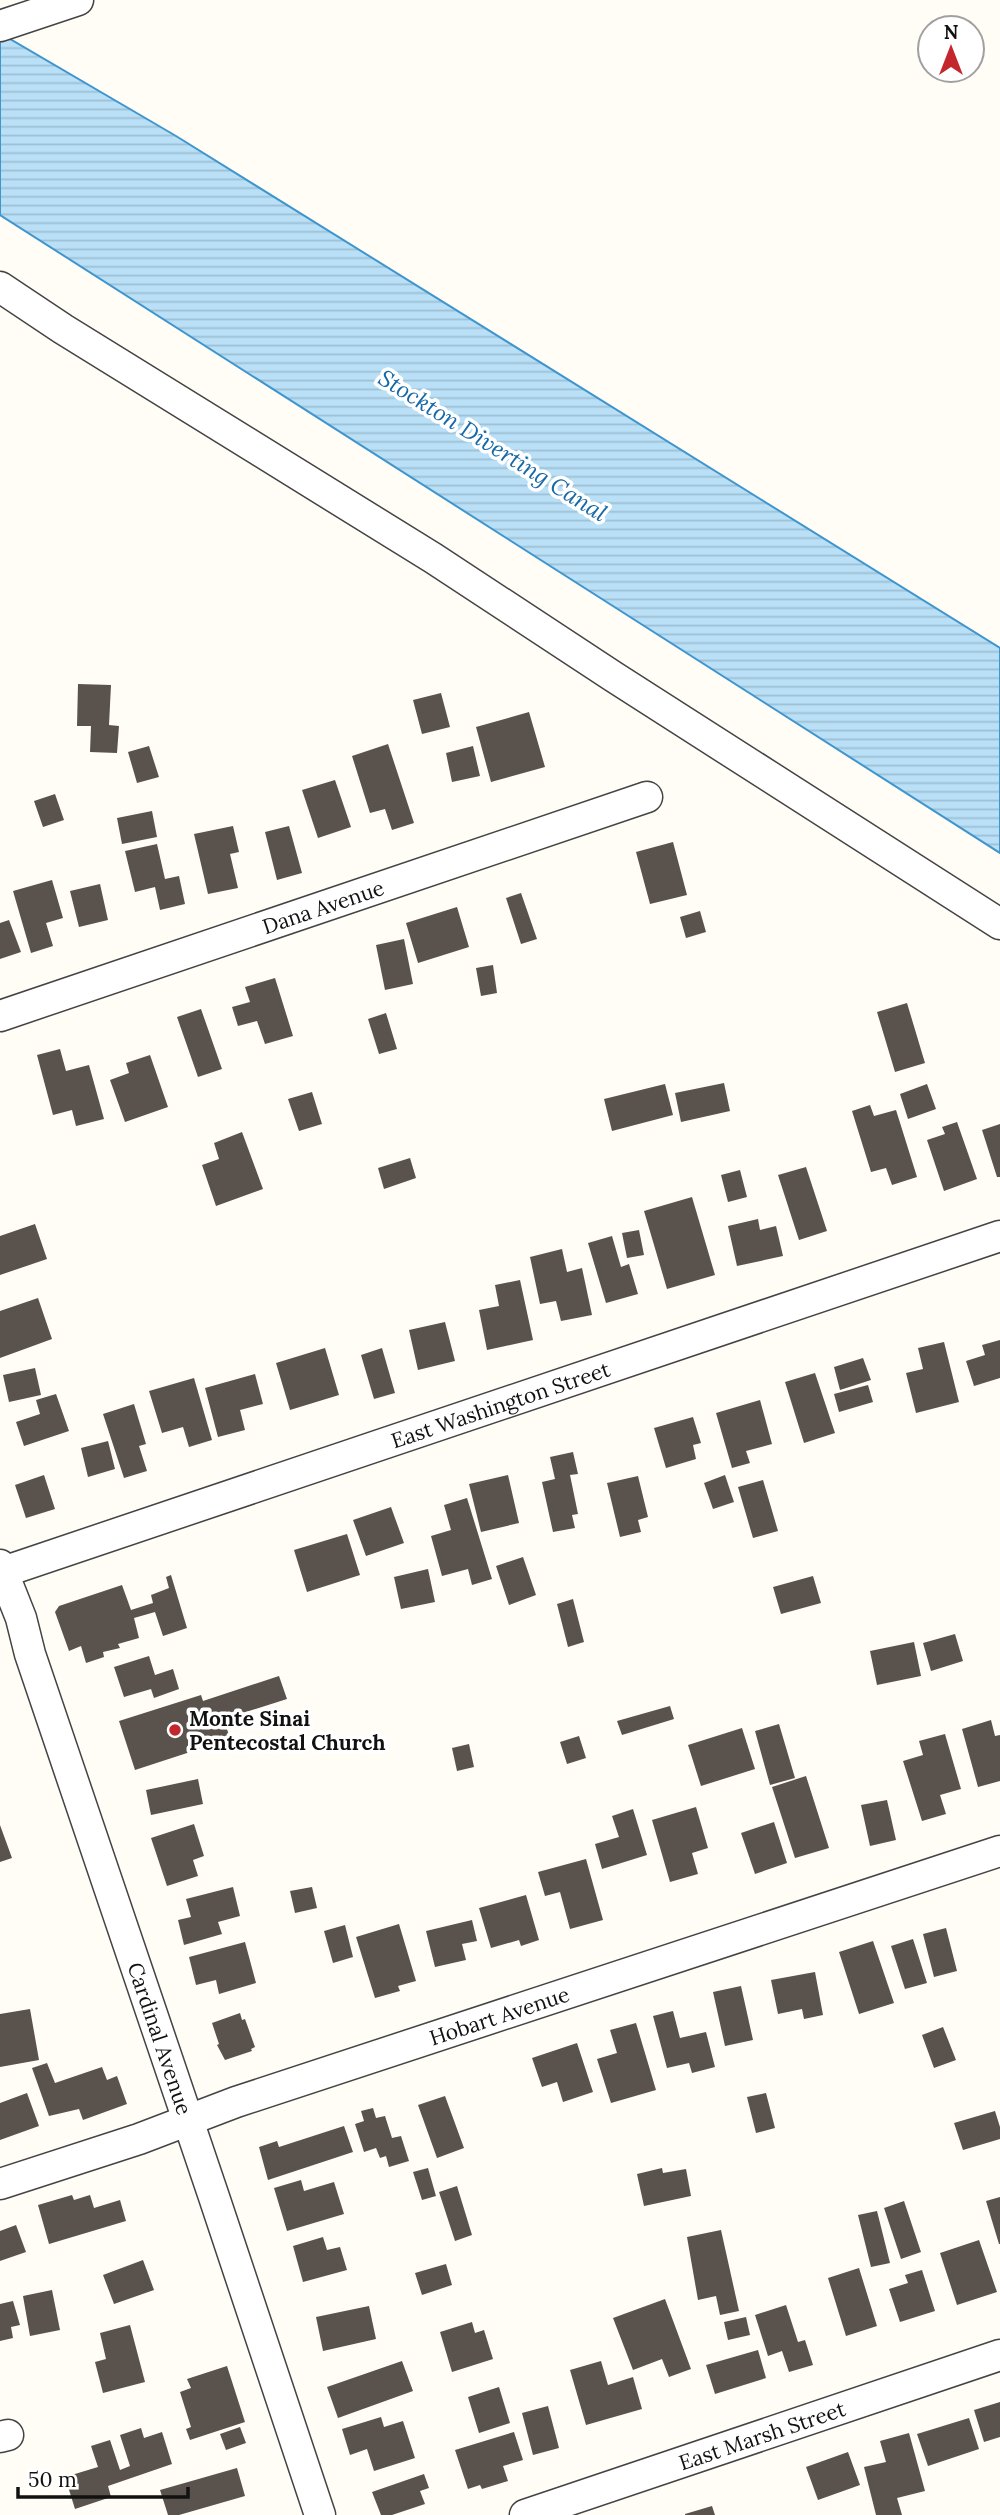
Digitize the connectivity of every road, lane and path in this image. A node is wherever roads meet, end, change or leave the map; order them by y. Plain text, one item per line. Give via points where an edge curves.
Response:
1 (78, 0) edge
2 (0, 26) edge
3 (0, 287) edge
4 (647, 797) dead end
5 (1000, 924) edge
6 (0, 1016) edge
7 (1000, 1236) edge
8 (1, 1570) edge
9 (1000, 1851) edge
10 (188, 2120) junction
11 (0, 2184) edge
12 (1000, 2355) edge
13 (320, 2515) edge
14 (525, 2515) edge

1 - 2 street
3 - 5 street via 433,558
4 - 6 street, Dana Avenue
7 - 8 street, East Washington Street
8 - 10 street, Cardinal Avenue
9 - 10 street, Hobart Avenue
10 - 11 street, Hobart Avenue
10 - 13 street, Cardinal Avenue
12 - 14 street, East Marsh Street

